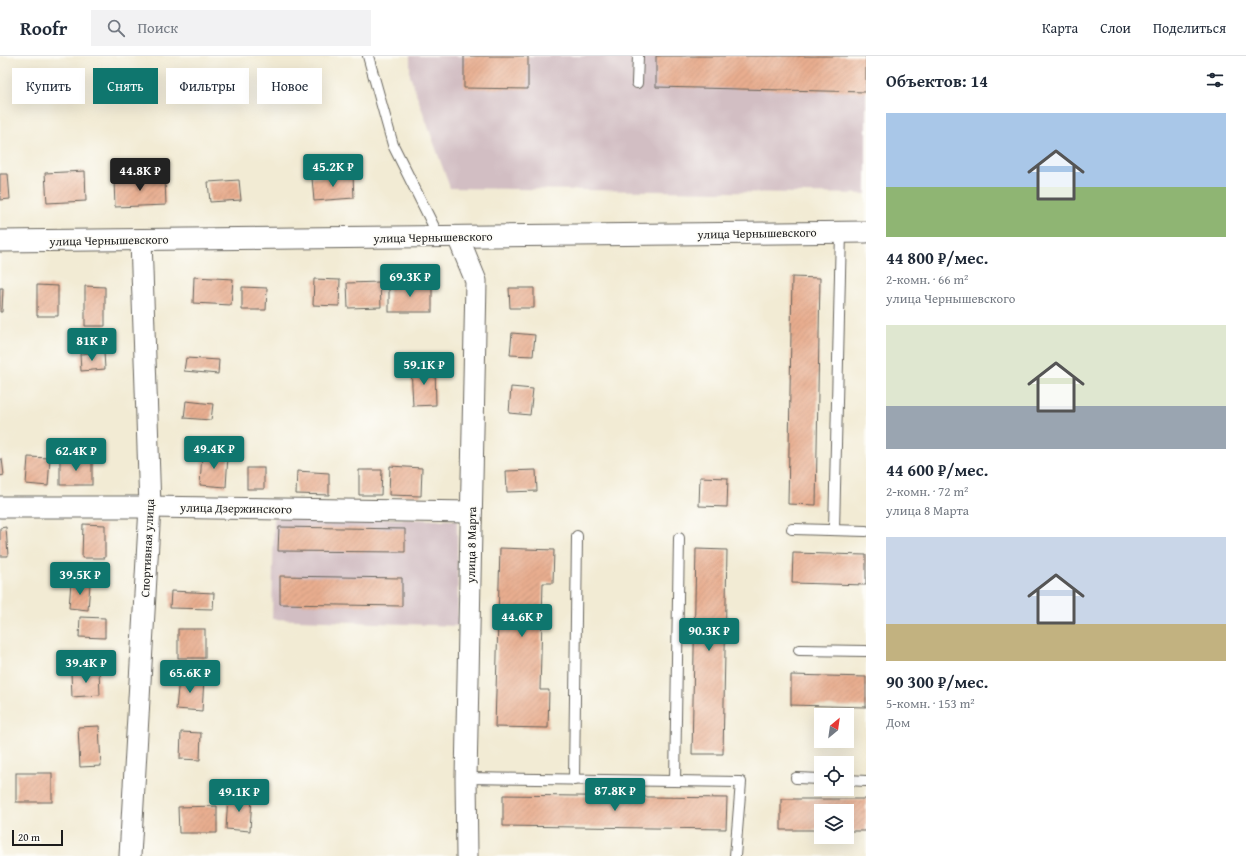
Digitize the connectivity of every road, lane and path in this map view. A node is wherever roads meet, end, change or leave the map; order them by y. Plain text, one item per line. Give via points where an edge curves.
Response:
1 (368, 56) edge
2 (638, 56) edge
3 (638, 83) dead end
4 (841, 232) junction
5 (866, 232) edge
6 (449, 237) junction
7 (141, 240) junction
8 (0, 241) edge
9 (0, 507) edge
10 (150, 507) junction
11 (471, 512) junction
12 (792, 528) dead end
13 (834, 530) junction
14 (866, 531) edge
15 (577, 536) dead end
16 (679, 538) dead end
17 (799, 650) dead end
18 (866, 651) edge
19 (466, 778) junction
20 (796, 778) dead end
21 (814, 779) edge
22 (574, 780) junction
23 (854, 780) edge
24 (675, 781) junction
25 (866, 781) edge
26 (130, 856) edge
27 (467, 856) edge
28 (735, 856) edge

1 - 6 lane via 393,145
2 - 3 lane
4 - 5 street, улица Чернышевского
4 - 6 street, улица Чернышевского
4 - 13 lane
6 - 7 street, улица Чернышевского
6 - 11 street, улица 8 Марта via 476,281
7 - 8 street, улица Чернышевского
7 - 10 street, Спортивная улица
9 - 10 street, улица Дзержинского
10 - 11 street, улица Дзержинского
10 - 26 street, Спортивная улица
11 - 19 street, улица 8 Марта
12 - 13 lane
13 - 14 lane
15 - 22 lane
16 - 24 lane
17 - 18 lane
19 - 22 lane
19 - 27 street, улица 8 Марта
20 - 21 lane
22 - 24 lane
23 - 25 lane
24 - 28 lane via 741,782

